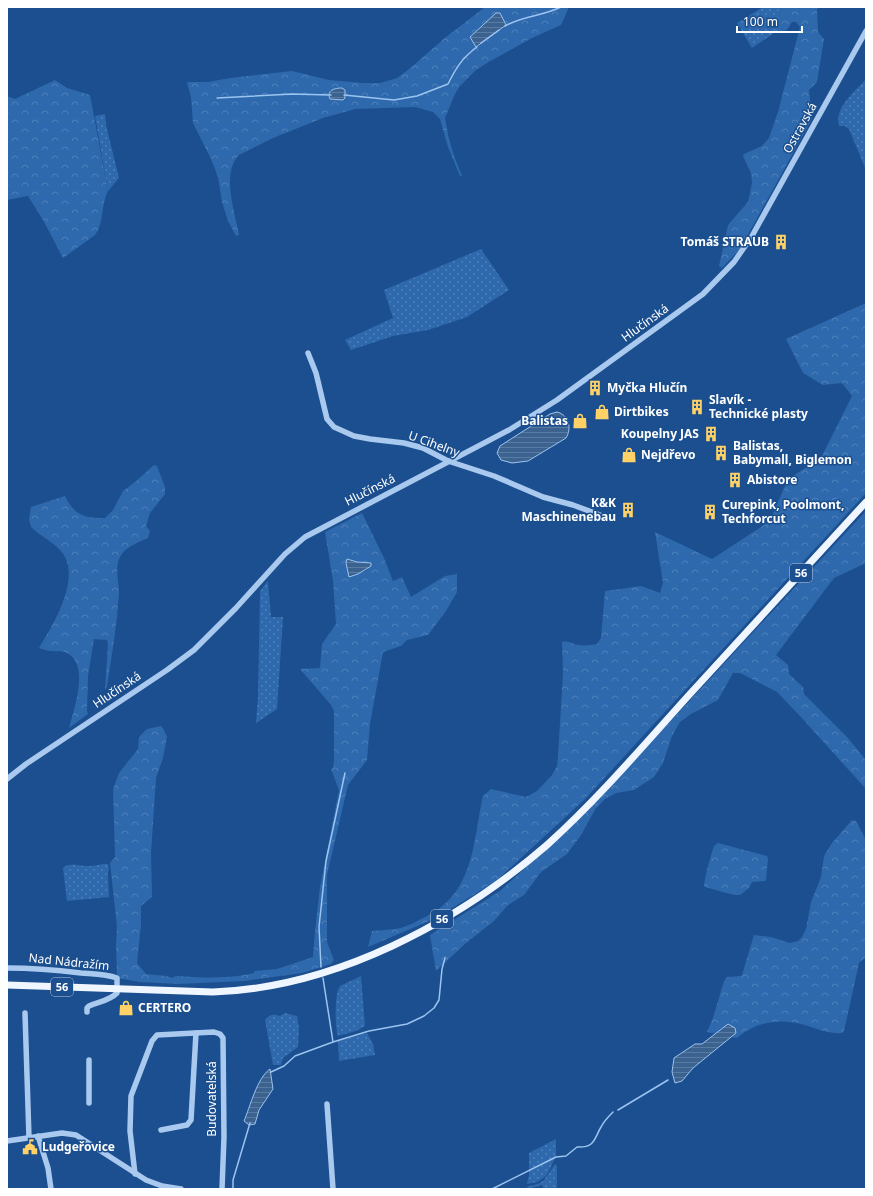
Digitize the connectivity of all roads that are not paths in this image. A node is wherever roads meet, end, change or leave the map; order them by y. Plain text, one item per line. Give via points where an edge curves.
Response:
1 (866, 31) edge
2 (752, 236) joint
3 (308, 353) dead end
4 (448, 461) junction
5 (866, 502) edge
6 (600, 515) dead end
7 (7, 779) edge
8 (7, 968) edge
9 (7, 985) edge
10 (118, 989) junction
11 (88, 1009) dead end
12 (25, 1013) dead end
13 (196, 1033) junction
14 (89, 1060) dead end
15 (88, 1101) dead end
16 (328, 1104) dead end
17 (161, 1130) dead end
18 (38, 1136) junction
19 (29, 1138) junction
20 (7, 1141) edge
21 (136, 1174) junction
22 (51, 1189) edge
23 (181, 1189) edge
24 (222, 1189) edge
25 (333, 1189) edge

1 - 2 street, Ostravská
2 - 4 street, Hlučínská via 726,272 696,300 541,410 509,430
3 - 4 street, U Cihelny via 316,373 327,419 334,427 354,436 414,446
4 - 6 street, U Cihelny via 494,476 543,497
4 - 7 street, Hlučínská via 301,540 194,650
5 - 10 main road, 56 via 588,805 543,848 463,907 400,942 361,960 301,980 265,987 213,992
8 - 10 street, Nad Nádražím via 34,968 110,976 117,978
9 - 10 main road, 56
10 - 11 street via 112,998
12 - 19 street
13 - 17 street, Budovatelská via 191,1120 186,1125
13 - 21 street, Budovatelská via 157,1035 152,1041 131,1096 130,1131
13 - 24 street, Budovatelská via 214,1032 223,1038
14 - 15 street
16 - 25 street
18 - 19 street
18 - 21 street via 62,1133 76,1135
18 - 22 street via 48,1168
19 - 20 street
21 - 23 street via 154,1184

